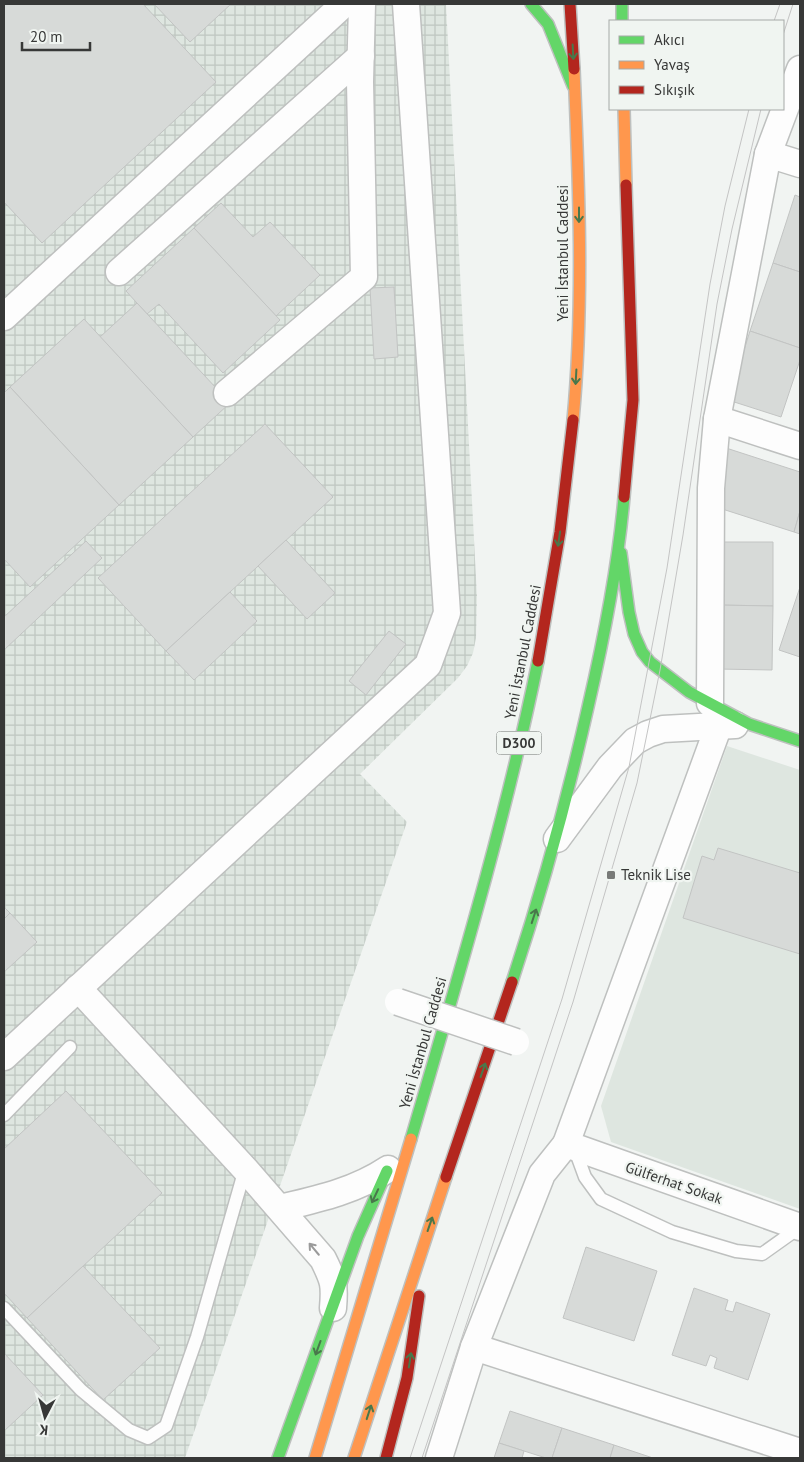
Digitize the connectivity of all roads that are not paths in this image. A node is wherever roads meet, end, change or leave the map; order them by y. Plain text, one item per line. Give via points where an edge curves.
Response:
1 (344, 4) edge
2 (362, 4) edge
3 (406, 4) edge
4 (531, 4) edge
5 (570, 4) edge
6 (622, 4) edge
7 (622, 20) edge
8 (361, 56) junction
9 (800, 70) edge
10 (575, 91) junction
11 (624, 110) edge
12 (768, 154) junction
13 (800, 164) edge
14 (119, 272) dead end
15 (4, 317) edge
16 (227, 393) dead end
17 (717, 419) junction
18 (800, 446) edge
19 (620, 545) junction
20 (715, 714) junction
21 (749, 724) joint
22 (800, 741) edge
23 (557, 840) junction
24 (78, 988) junction
25 (398, 1002) dead end
26 (516, 1042) dead end
27 (70, 1046) dead end
28 (4, 1057) edge
29 (4, 1115) edge
30 (416, 1123) junction
31 (571, 1139) junction
32 (245, 1169) junction
33 (388, 1169) junction
34 (280, 1208) junction
35 (800, 1227) edge
36 (424, 1242) junction
37 (4, 1308) edge
38 (333, 1309) junction
39 (474, 1347) junction
40 (800, 1452) edge
41 (278, 1458) edge
42 (315, 1458) edge
43 (354, 1458) edge
44 (386, 1458) edge
45 (439, 1458) edge

1 - 15 street
2 - 8 street
3 - 24 street via 448,613 428,665
4 - 10 main road via 548,24
5 -> 10 main road, Yeni İstanbul Caddesi / D300
6 - 7 main road
8 - 14 street
8 - 16 street via 364,277
9 - 12 street
10 -> 30 main road, Yeni İstanbul Caddesi / D300 via 579,211 576,376 551,592 500,823
11 - 19 main road via 633,400
12 - 13 street
12 - 17 street
17 - 18 street
17 - 20 street via 711,488
19 - 20 main road via 628,612 642,652
19 - 23 main road via 586,724
20 - 21 street
20 - 23 street via 635,741 610,766
20 - 31 street
21 - 22 main road
36 -> 23 main road via 516,972
24 - 28 street
24 - 32 street
25 - 26 street, bridge
27 - 29 lane
30 - 33 main road
30 - 42 main road, Yeni İstanbul Caddesi / D300
31 - 35 street, Gülferhat Sokak
31 - 35 lane via 584,1177 601,1199 672,1232 736,1251 762,1254
31 - 39 street via 542,1174
32 - 34 street
32 - 37 lane via 197,1337 166,1426 148,1438 129,1430 81,1390
33 - 34 street via 356,1187
33 -> 38 main road via 358,1236
38 -> 34 street via 335,1287 323,1259
43 -> 36 main road
44 -> 36 main road via 407,1380
38 -> 41 main road
39 - 40 street
39 - 45 street

